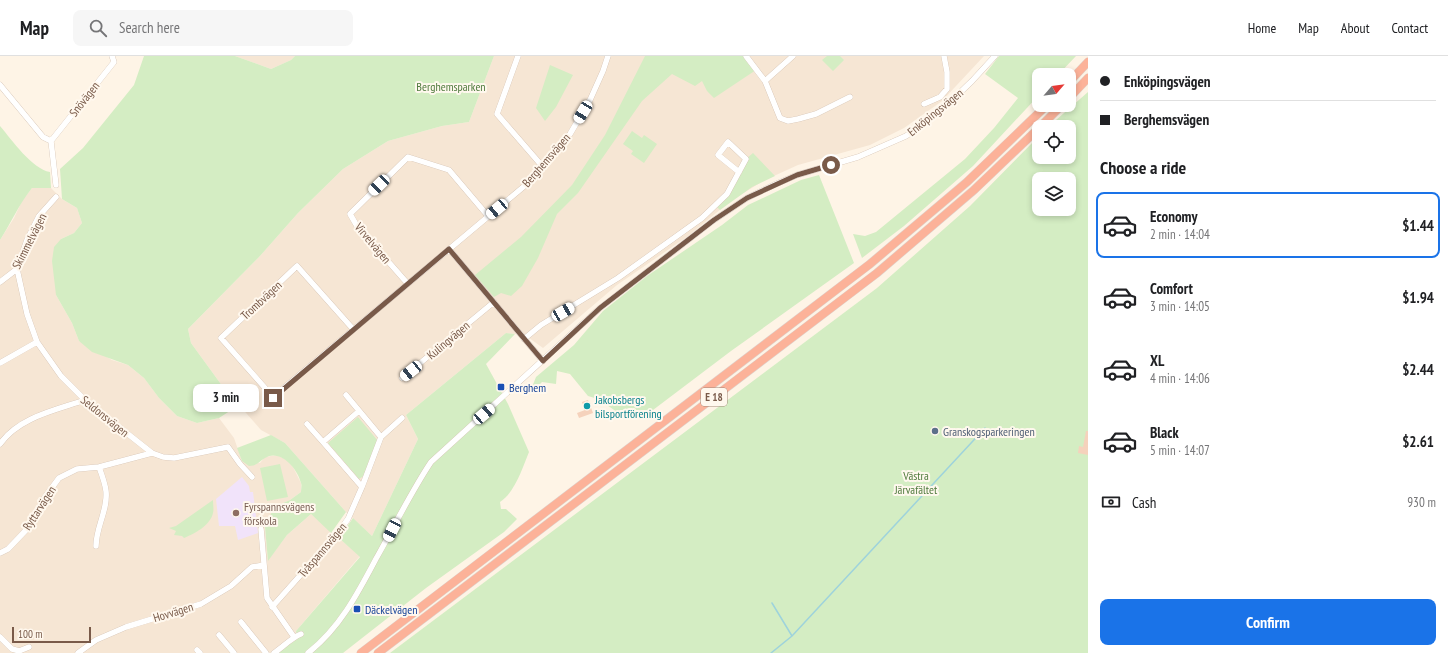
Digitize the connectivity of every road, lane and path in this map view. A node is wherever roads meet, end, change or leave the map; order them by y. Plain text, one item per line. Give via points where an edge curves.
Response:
1 (112, 56) edge
2 (518, 56) edge
3 (608, 56) edge
4 (746, 56) edge
5 (793, 56) edge
6 (944, 56) edge
7 (995, 56) edge
8 (1088, 62) edge
9 (1076, 75) edge
10 (1088, 78) edge
11 (765, 81) junction
12 (1088, 83) edge
13 (0, 85) edge
14 (1076, 91) edge
15 (1076, 92) edge
16 (850, 98) dead end
17 (924, 104) dead end
18 (1040, 112) edge
19 (1055, 112) edge
20 (1048, 120) edge
21 (1032, 136) edge
22 (51, 141) junction
23 (543, 167) junction
24 (739, 172) junction
25 (56, 185) dead end
26 (56, 197) dead end
27 (488, 216) junction
28 (449, 249) junction
29 (17, 269) junction
30 (0, 282) edge
31 (408, 284) junction
32 (494, 302) junction
33 (353, 329) junction
34 (524, 339) junction
35 (37, 342) junction
36 (543, 361) junction
37 (0, 363) edge
38 (402, 378) dead end
39 (346, 395) dead end
40 (273, 398) joint
41 (85, 400) junction
42 (359, 411) junction
43 (402, 418) dead end
44 (307, 424) dead end
45 (381, 437) junction
46 (323, 442) junction
47 (0, 444) edge
48 (152, 453) junction
49 (99, 467) junction
50 (252, 476) dead end
51 (362, 487) junction
52 (261, 529) dead end
53 (96, 546) dead end
54 (0, 553) edge
55 (264, 565) junction
56 (272, 607) junction
57 (241, 622) dead end
58 (301, 634) dead end
59 (219, 635) dead end
60 (0, 637) edge
61 (294, 637) junction
62 (29, 647) dead end
63 (78, 653) edge
64 (234, 653) edge
65 (266, 653) edge
66 (274, 653) edge
67 (308, 653) edge
68 (361, 653) edge
69 (378, 653) edge

1 - 22 street, Snövägen via 114,62
2 - 23 street via 497,114
3 - 23 street, Berghemsvägen via 590,100 570,134
4 - 11 street
5 - 11 street
6 - 17 street via 947,89 940,97
7 - 36 street, Enköpingsvägen via 948,104 906,136 858,157 797,175 747,198 714,220 600,308
8 - 9 highway
10 - 14 highway
11 - 16 street via 780,118 788,121 816,114
12 - 15 highway
13 - 22 street via 43,137
18 - 68 highway, E 18 via 967,182 870,264
19 - 20 highway, E 18
21 - 69 highway, E 18 via 969,195 876,273
22 - 25 street
23 - 27 street, Berghemsvägen
24 - 24 street via 746,159 728,142 718,155
24 - 34 street via 727,194 702,218 618,278 541,325
26 - 29 street, Skimmelvägen via 39,216
27 - 28 street, Berghemsvägen
27 - 31 street, Virvelvägen via 449,170 408,157 350,214 357,226
28 - 31 street, Berghemsvägen
28 - 32 street
29 - 30 street, Skimmelvägen
29 - 35 street, Seldonsvägen via 27,314
31 - 33 street, Berghemsvägen
32 - 34 street
32 - 38 street, Kulingvägen
33 - 40 street, Berghemsvägen
33 - 40 street, Trombvägen via 297,266 221,338
34 - 36 street
35 - 37 street
35 - 41 street, Seldonsvägen via 61,376
36 - 67 street, Enköpingsvägen via 432,462 412,490 353,602 336,626
39 - 42 street
41 - 47 street via 41,414 18,426
41 - 48 street, Seldonsvägen
42 - 45 street
42 - 46 street
43 - 45 street, Tvåspannsvägen
44 - 46 street
45 - 51 street, Tvåspannsvägen
46 - 51 street
48 - 49 street, Ryttarvägen
48 - 50 street, Seldonsvägen via 174,458 228,447
49 - 53 street via 106,492 96,535
49 - 54 street, Ryttarvägen via 78,469 59,478 45,496 30,526 8,549
51 - 56 street, Tvåspannsvägen via 348,519 337,534
52 - 55 street
55 - 56 street via 267,598
55 - 63 street, Hovvägen via 252,567 231,586 201,604 126,627 96,640
56 - 61 street
57 - 65 street
58 - 61 street
59 - 64 street
60 - 62 street via 19,652
61 - 66 street

